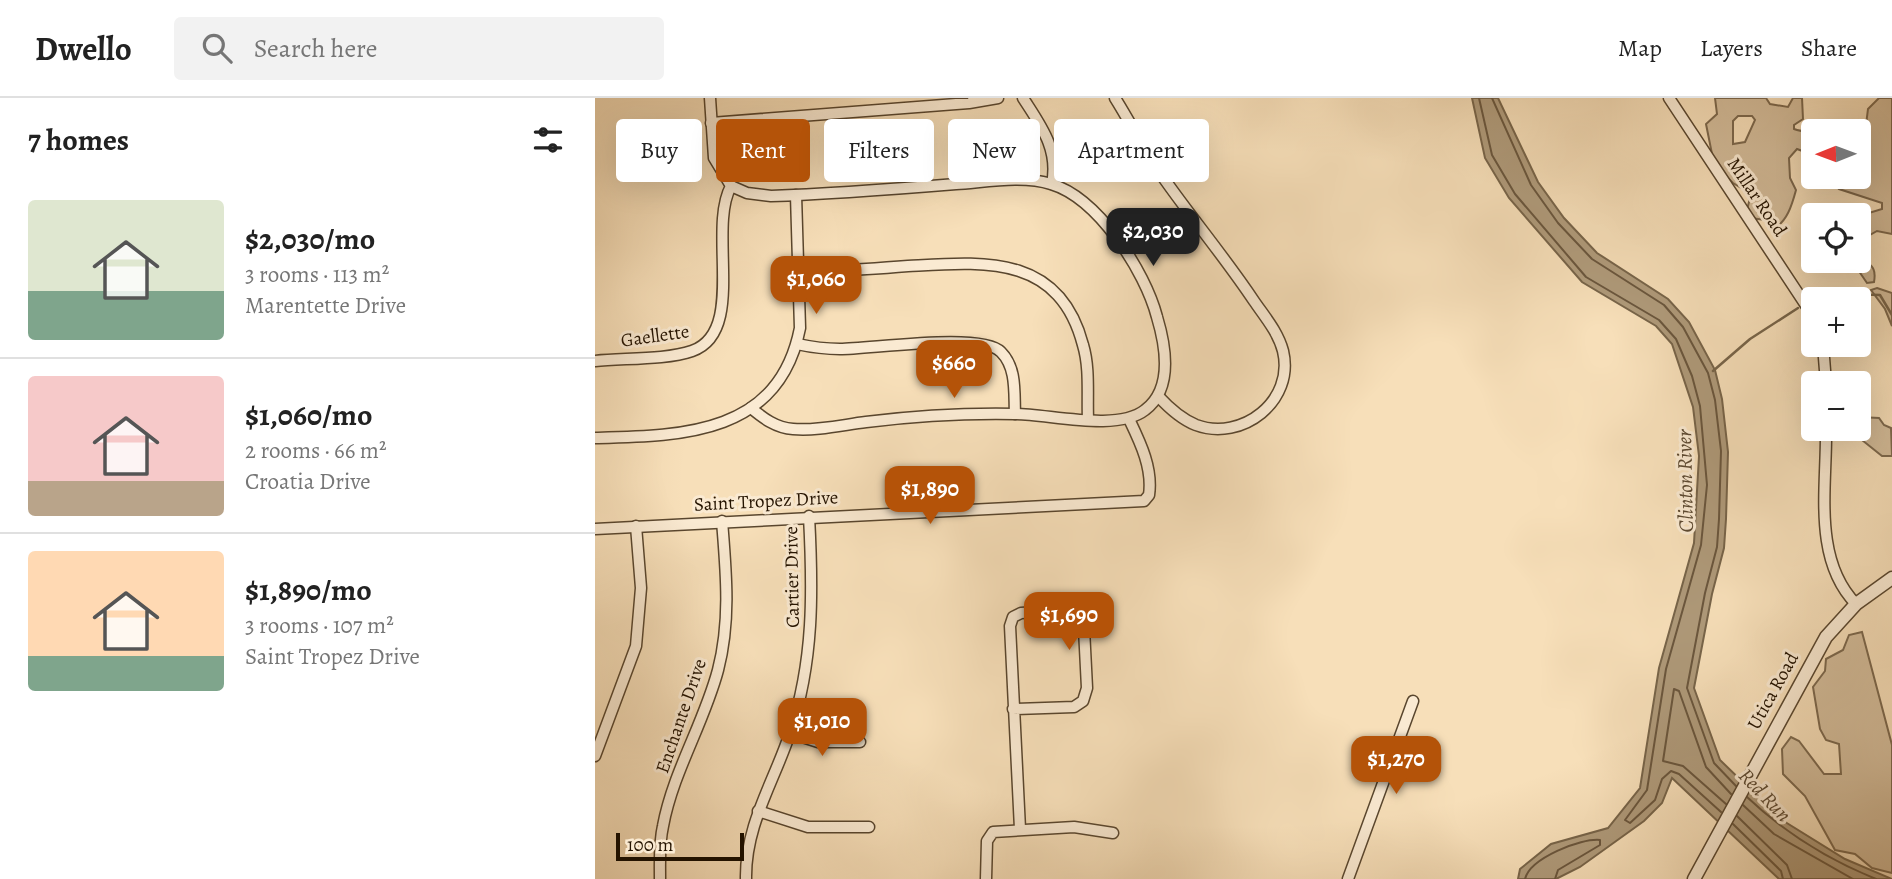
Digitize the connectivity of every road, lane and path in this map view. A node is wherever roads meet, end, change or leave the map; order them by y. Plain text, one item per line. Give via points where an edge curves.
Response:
1 (710, 98) edge
2 (997, 98) edge
3 (1023, 98) edge
4 (1115, 98) edge
5 (1669, 98) edge
6 (711, 123) junction
7 (1052, 184) junction
8 (731, 186) junction
9 (796, 195) junction
10 (801, 273) junction
11 (1801, 295) edge
12 (797, 344) junction
13 (595, 361) edge
14 (1158, 396) junction
15 (751, 408) junction
16 (1015, 414) junction
17 (1088, 419) junction
18 (1129, 419) junction
19 (595, 438) edge
20 (1826, 441) edge
21 (809, 516) junction
22 (722, 521) junction
23 (636, 526) junction
24 (595, 529) edge
25 (1892, 578) edge
26 (1856, 604) junction
27 (1413, 701) dead end
28 (1013, 709) junction
29 (790, 733) junction
30 (860, 743) dead end
31 (595, 756) edge
32 (758, 811) junction
33 (869, 827) dead end
34 (1020, 829) junction
35 (1113, 833) dead end
36 (660, 879) edge
37 (746, 879) edge
38 (986, 879) edge
39 (1348, 879) edge
40 (1693, 879) edge

1 - 6 street
2 - 6 street
3 - 7 street via 1051,146
4 - 14 street via 1148,155 1272,328 1284,356 1284,374 1274,400 1259,416 1237,428 1196,425
5 - 11 street, Millar Road
6 - 8 street via 713,158
7 - 9 street via 994,182
7 - 14 street via 1094,211 1137,272 1156,311 1163,340 1164,377
8 - 9 street via 758,195
8 - 13 street, Gaellette via 721,214 723,296 714,334 689,352
9 - 10 street
10 - 12 street
10 - 17 street via 977,263 1026,273 1061,300 1077,327 1086,359
12 - 15 street via 778,382
12 - 16 street via 837,349 951,342 991,345 1010,366
14 - 18 street
15 - 16 street via 776,425 799,429 925,416
15 - 19 street via 699,431
16 - 17 street
17 - 18 street
18 - 21 street, Saint Tropez Drive via 1149,476 1149,495 1144,501
20 - 26 street via 1829,560 1837,581
21 - 22 street, Saint Tropez Drive
21 - 29 street, Cartier Drive via 814,600
22 - 23 street, Saint Tropez Drive
22 - 36 street, Enchante Drive via 727,600 723,648 712,691 665,816
23 - 24 street, Saint Tropez Drive
23 - 31 street via 641,589 636,646
25 - 26 street, Utica Road
26 - 40 street, Utica Road via 1821,646
27 - 39 street
28 - 28 street via 1009,630 1013,617 1083,609 1087,688 1083,701 1074,707
28 - 34 street
29 - 30 street via 818,742
29 - 32 street, Cartier Drive
32 - 33 street via 808,827
32 - 37 street, Cartier Drive via 748,843
34 - 35 street via 1074,827
34 - 38 street via 993,832 988,837

